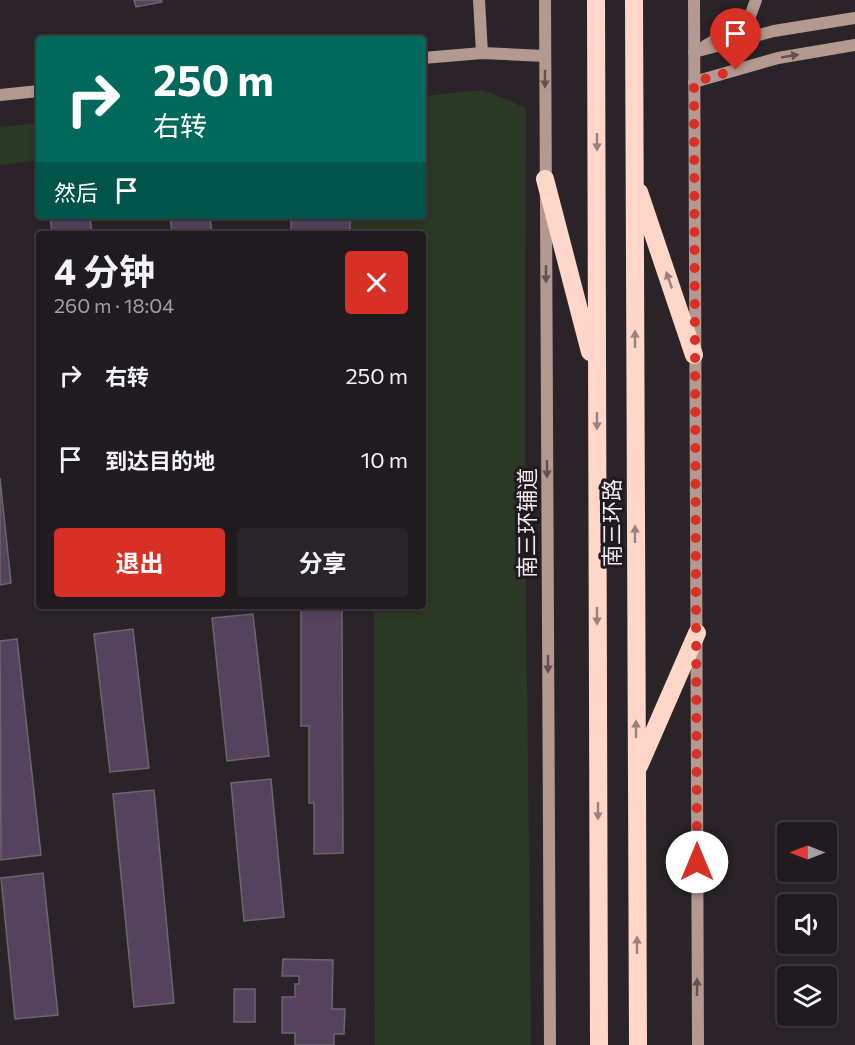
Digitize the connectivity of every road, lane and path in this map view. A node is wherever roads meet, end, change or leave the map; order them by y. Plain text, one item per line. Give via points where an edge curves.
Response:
1 (479, 0) edge
2 (545, 0) edge
3 (596, 0) edge
4 (634, 0) edge
5 (694, 0) edge
6 (756, 0) edge
7 (855, 18) edge
8 (855, 45) edge
9 (694, 52) junction
10 (482, 53) junction
11 (545, 56) junction
12 (426, 58) edge
13 (694, 82) junction
14 (36, 92) edge
15 (0, 95) edge
16 (634, 176) junction
17 (545, 179) junction
18 (694, 355) junction
19 (597, 379) junction
20 (697, 633) junction
21 (636, 773) junction
22 (550, 1045) edge
23 (598, 1045) edge
24 (638, 1045) edge
25 (698, 1045) edge

1 - 10 main road
2 - 11 main road, 南三环辅道
3 -> 19 highway, 南三环路
4 - 16 highway, 南三环路
5 - 9 main road
6 - 9 main road via 748,19
7 - 9 main road via 774,31
13 -> 8 main road via 778,58
9 - 13 main road
10 - 11 main road
10 - 12 main road
11 -> 17 main road, 南三环辅道
13 - 18 main road
14 - 15 main road
18 -> 16 highway
21 -> 16 highway, 南三环路
17 - 19 highway
17 -> 22 main road, 南三环辅道
18 - 20 main road
19 -> 23 highway, 南三环路
20 - 21 highway
25 -> 20 main road
24 -> 21 highway, 南三环路

